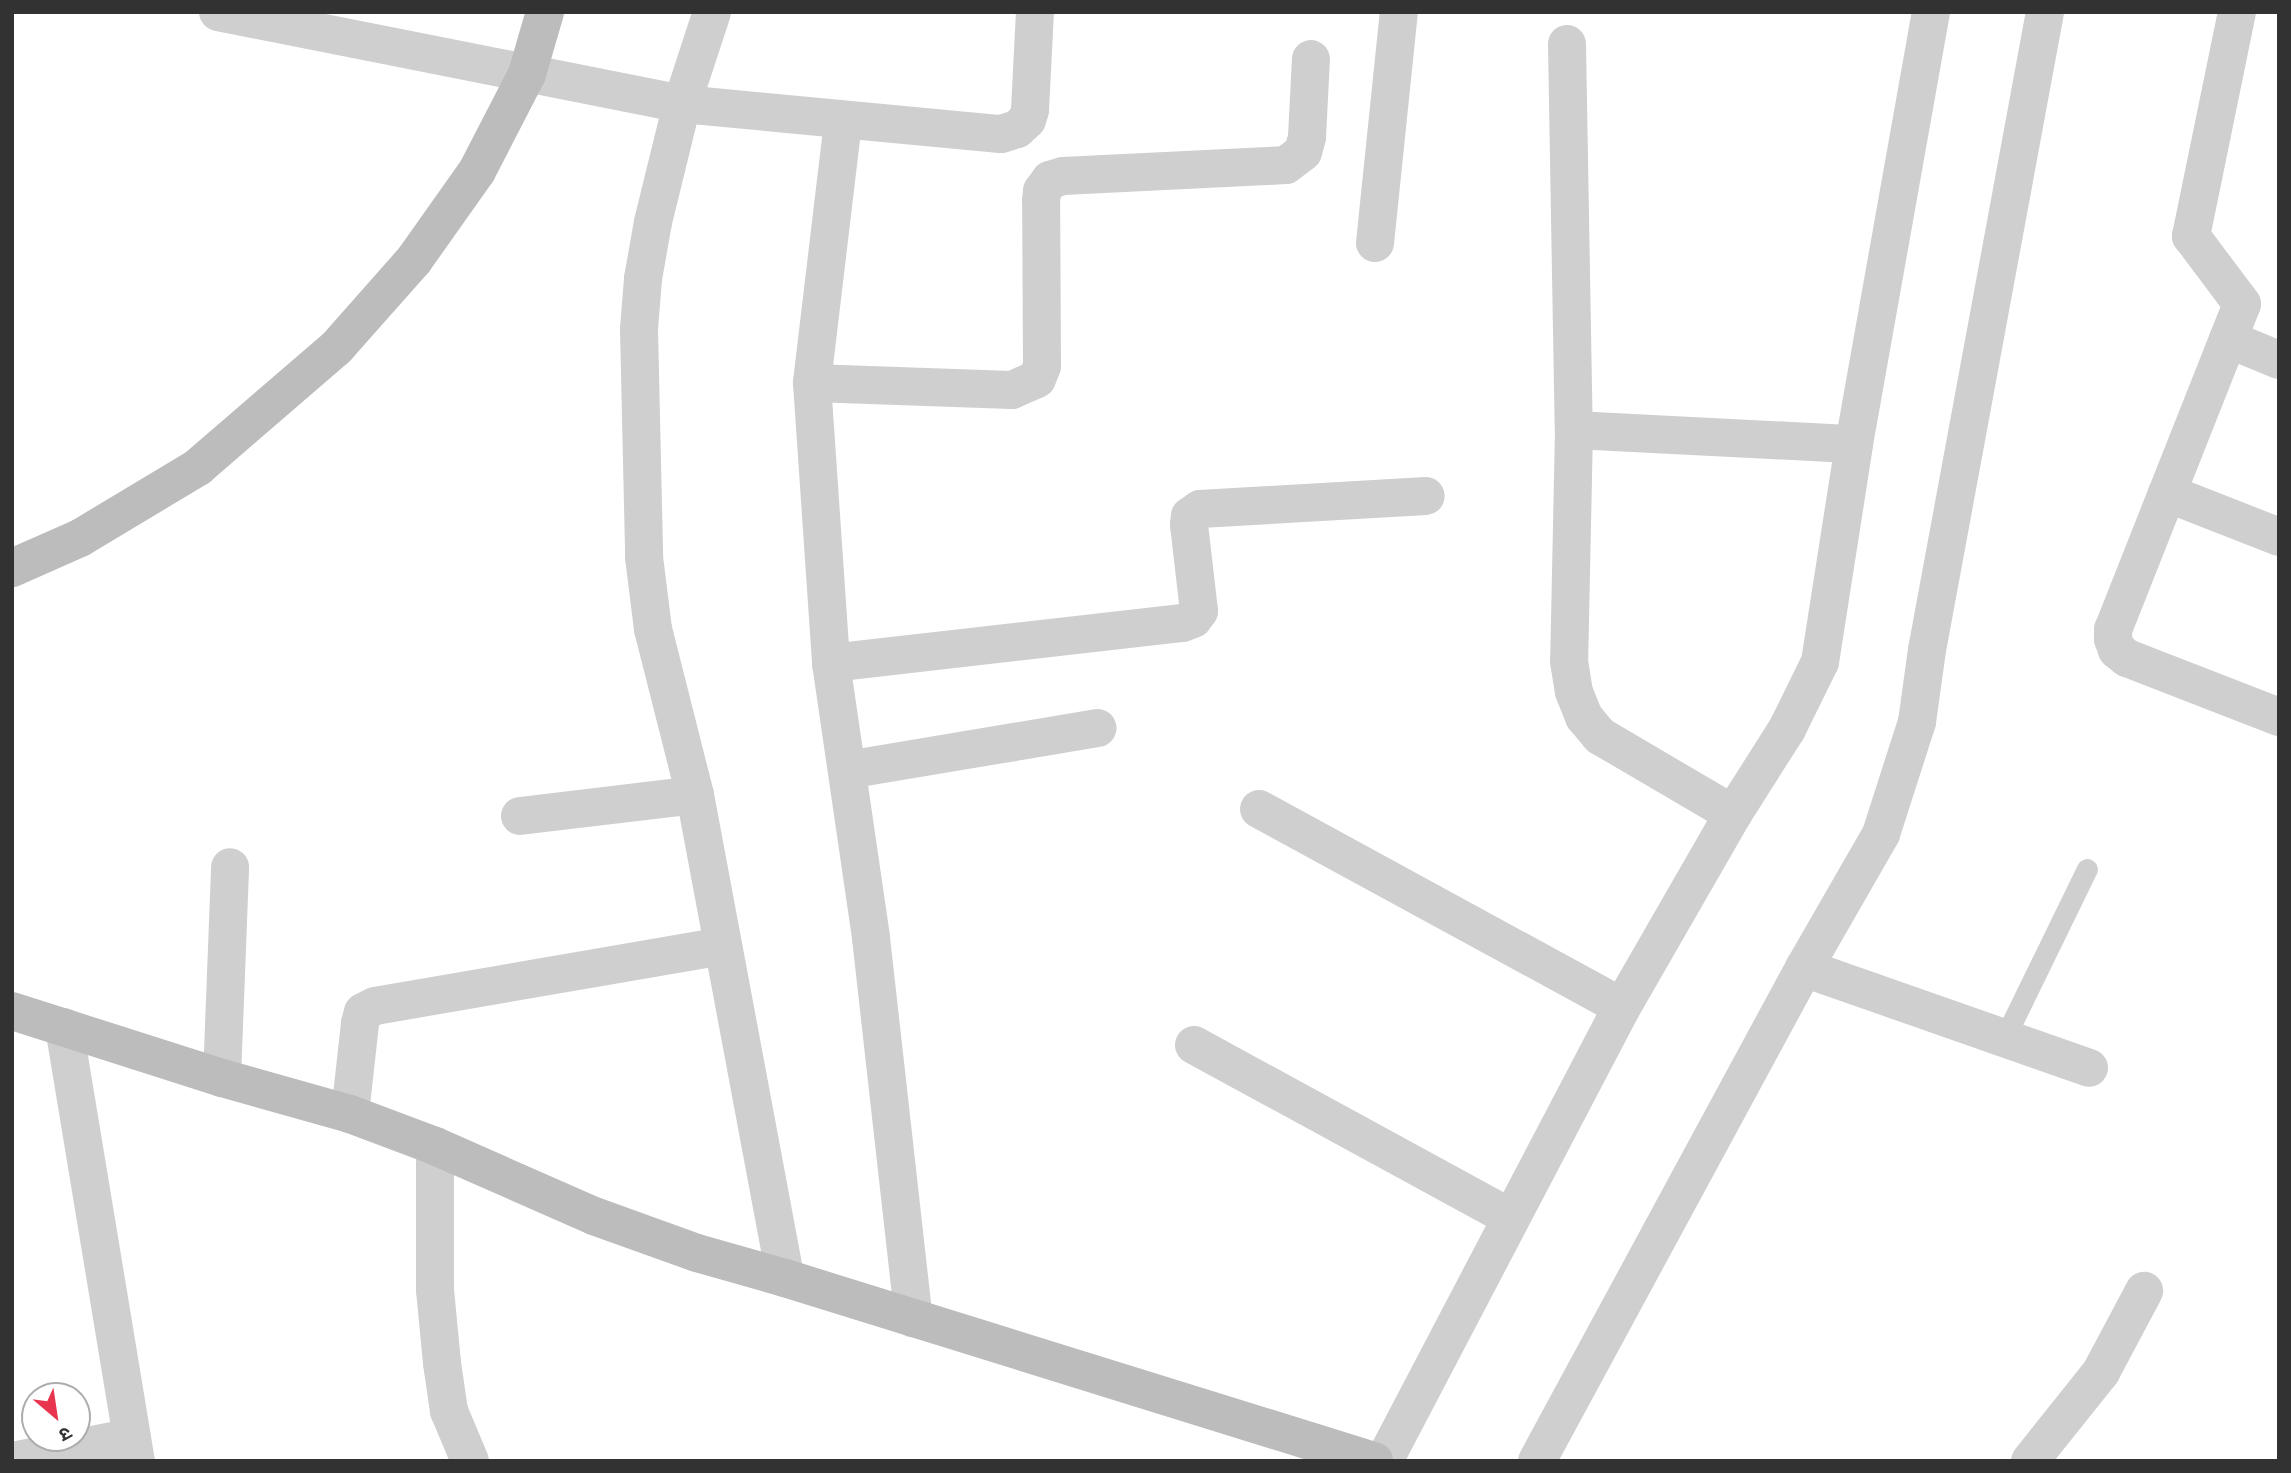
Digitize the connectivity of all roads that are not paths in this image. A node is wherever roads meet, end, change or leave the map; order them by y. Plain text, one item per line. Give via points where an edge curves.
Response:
1 (218, 12) edge
2 (545, 12) edge
3 (712, 12) edge
4 (1035, 12) edge
5 (1399, 12) edge
6 (1931, 12) edge
7 (2045, 12) edge
8 (2237, 12) edge
9 (1567, 44) dead end
10 (1311, 59) dead end
11 (527, 74) junction
12 (682, 104) junction
13 (843, 122) junction
14 (1375, 243) dead end
15 (2228, 339) junction
16 (2279, 360) edge
17 (812, 383) junction
18 (1574, 429) junction
19 (1854, 444) junction
20 (2167, 493) junction
21 (1426, 496) dead end
22 (2279, 537) edge
23 (12, 568) edge
24 (831, 663) junction
25 (2279, 717) edge
26 (1097, 728) dead end
27 (848, 770) junction
28 (695, 795) junction
29 (1259, 809) dead end
30 (1732, 814) junction
31 (520, 816) dead end
32 (230, 867) dead end
33 (2087, 870) dead end
34 (723, 946) junction
35 (1804, 968) junction
36 (1622, 1007) junction
37 (12, 1011) edge
38 (64, 1027) junction
39 (2004, 1039) junction
40 (1194, 1045) dead end
41 (2089, 1069) dead end
42 (222, 1079) junction
43 (350, 1114) junction
44 (435, 1146) junction
45 (1510, 1217) junction
46 (785, 1278) junction
47 (2144, 1290) dead end
48 (914, 1319) junction
49 (134, 1449) edge
50 (461, 1458) edge
51 (13, 1461) edge
52 (1374, 1461) edge
53 (1384, 1461) edge
54 (1536, 1461) edge
55 (2030, 1461) edge

1 - 11 street
2 - 11 street
3 - 12 street
4 - 13 street via 1030,110 1017,129 1001,134
5 - 14 street
6 - 19 street
7 - 35 street via 1917,722 1881,834
8 - 15 street via 2190,236 2242,304
9 - 18 street
10 - 17 street via 1307,137 1303,152 1286,164 1050,180 1041,201 1042,366 1037,379 1012,390
11 - 12 street
11 - 23 street via 477,171 414,260 337,347 198,467 80,538
12 - 13 street
12 - 28 street via 653,222 639,329 644,557 651,617
13 - 17 street
15 - 16 street
15 - 20 street
17 - 24 street
18 - 19 street
18 - 30 street via 1570,661 1574,692 1584,717 1600,736
19 - 30 street via 1820,662 1787,729
20 - 22 street
20 - 25 street via 2113,629 2117,650 2127,658
21 - 24 street via 1199,509 1190,516 1189,525 1199,611 1193,620 1183,623
24 - 27 street
26 - 27 street
27 - 48 street
28 - 31 street
28 - 34 street
29 - 36 street
30 - 36 street
32 - 42 street
33 - 39 lane
34 - 43 street via 375,1006 363,1012 360,1023
34 - 46 street
35 - 39 street
35 - 54 street
36 - 45 street
37 - 38 street
38 - 42 street
38 - 49 street
39 - 41 street
40 - 45 street
42 - 43 street
43 - 44 street
44 - 46 street via 594,1216
44 - 50 street via 435,1290 449,1411
45 - 53 street
46 - 48 street
47 - 55 street via 2101,1372
48 - 52 street
49 - 51 street

